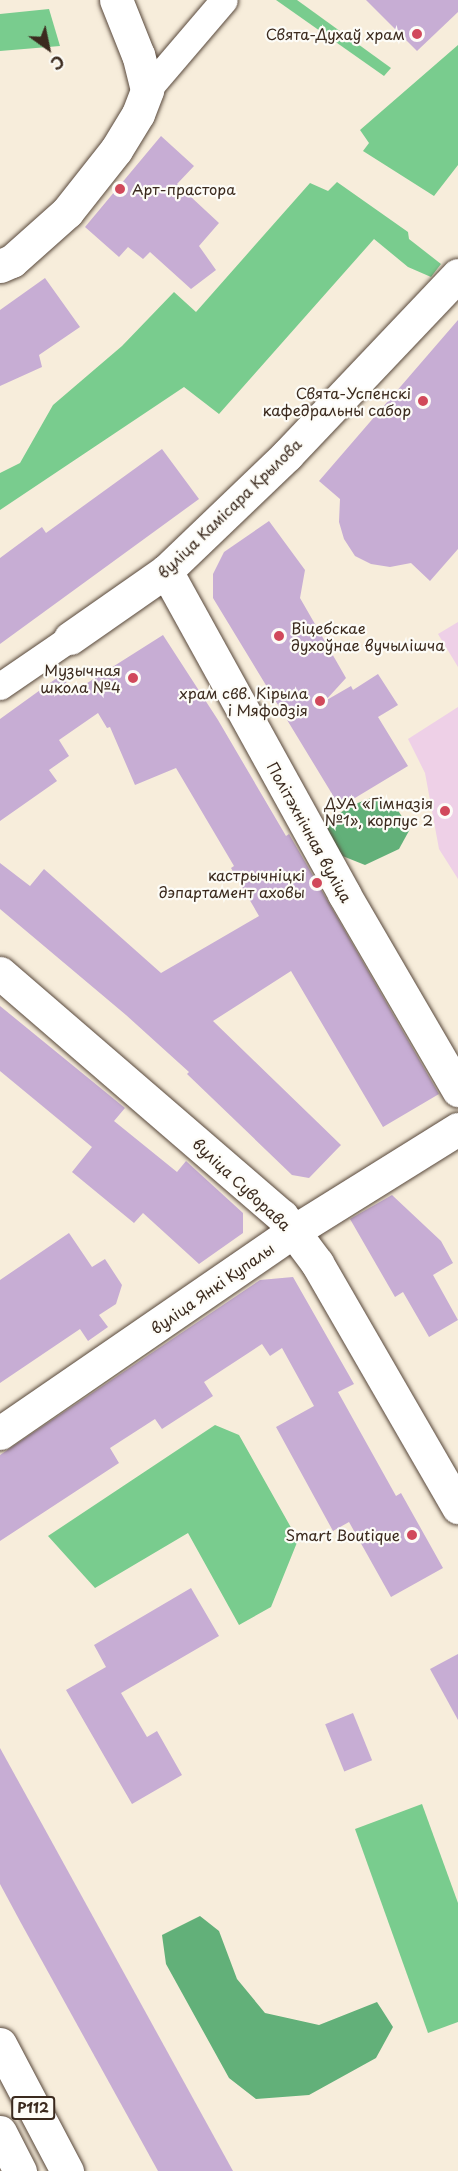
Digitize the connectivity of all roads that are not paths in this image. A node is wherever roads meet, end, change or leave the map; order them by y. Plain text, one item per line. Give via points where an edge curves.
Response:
1 (116, 0) edge
2 (224, 0) edge
3 (147, 90) junction
4 (0, 266) edge
5 (458, 274) edge
6 (166, 572) junction
7 (70, 638) joint
8 (0, 686) edge
9 (0, 974) edge
10 (458, 1090) edge
11 (458, 1129) edge
12 (294, 1232) junction
13 (0, 1433) edge
14 (458, 1508) edge
15 (0, 2044) edge
16 (0, 2132) edge
17 (21, 2171) edge
18 (67, 2171) edge

1 - 3 street
2 - 3 street
3 - 4 street via 138,114 116,150 67,212 12,261
5 - 6 street, вуліца Камісара Крылова via 287,455
6 - 7 street, вуліца Камісара Крылова
6 - 10 street, Політэхнічная вуліца via 338,884
7 - 8 street, вуліца Камісара Крылова
9 - 12 street, вуліца Суворава via 275,1210
11 - 12 street, вуліца Янкі Купалы
12 - 13 street, вуліца Янкі Купалы
12 - 14 street, вуліца Суворава via 317,1263
15 - 18 street, Р112
16 - 17 street, Р112

